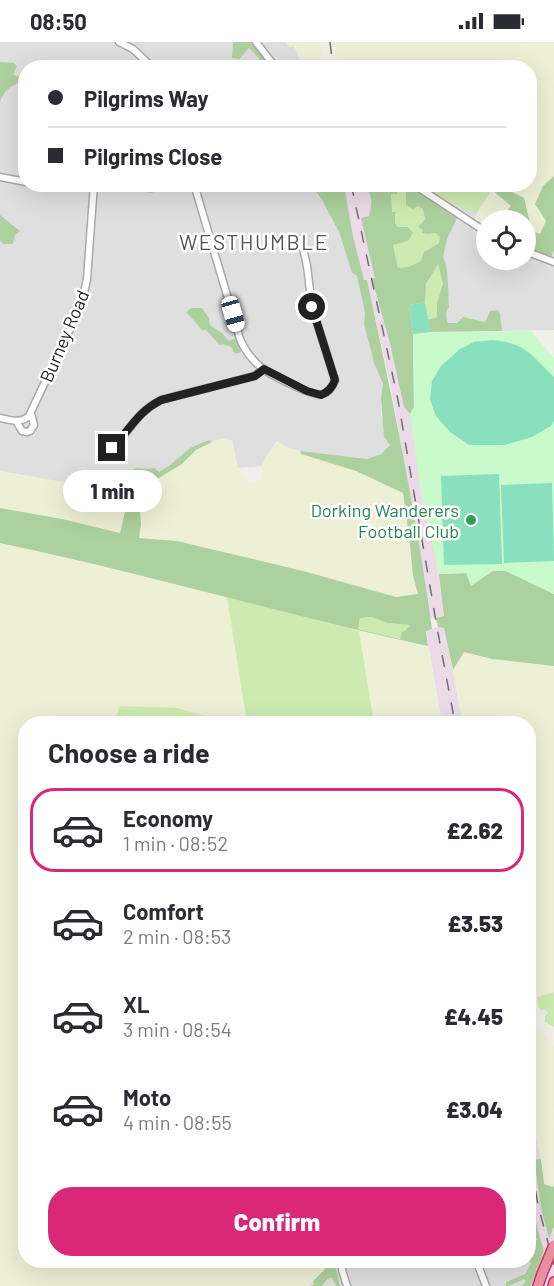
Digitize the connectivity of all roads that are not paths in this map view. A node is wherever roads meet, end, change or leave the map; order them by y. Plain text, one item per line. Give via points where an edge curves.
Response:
1 (119, 42) edge
2 (256, 42) edge
3 (145, 60) edge
4 (270, 60) edge
5 (0, 177) edge
6 (18, 180) edge
7 (94, 192) edge
8 (196, 192) edge
9 (424, 192) edge
10 (476, 226) edge
11 (301, 239) dead end
12 (536, 255) edge
13 (554, 262) edge
14 (264, 369) junction
15 (31, 413) junction
16 (0, 418) edge
17 (16, 421) junction
18 (112, 448) dead end
19 (554, 1245) edge
20 (342, 1268) edge
21 (479, 1268) edge
22 (347, 1286) edge
23 (486, 1286) edge
24 (538, 1286) edge

1 - 3 street
2 - 4 street
5 - 6 street
7 - 15 street, Burney Road via 84,294
8 - 14 street via 240,339
9 - 10 street
11 - 14 street via 312,307 335,380 321,395
12 - 13 street
14 - 18 street via 255,376 161,400 144,410
15 - 17 street
15 - 17 street, Burney Road via 34,425 30,431 22,431
16 - 17 street, Burney Road
19 - 24 highway, bridge
20 - 22 street
21 - 23 street

